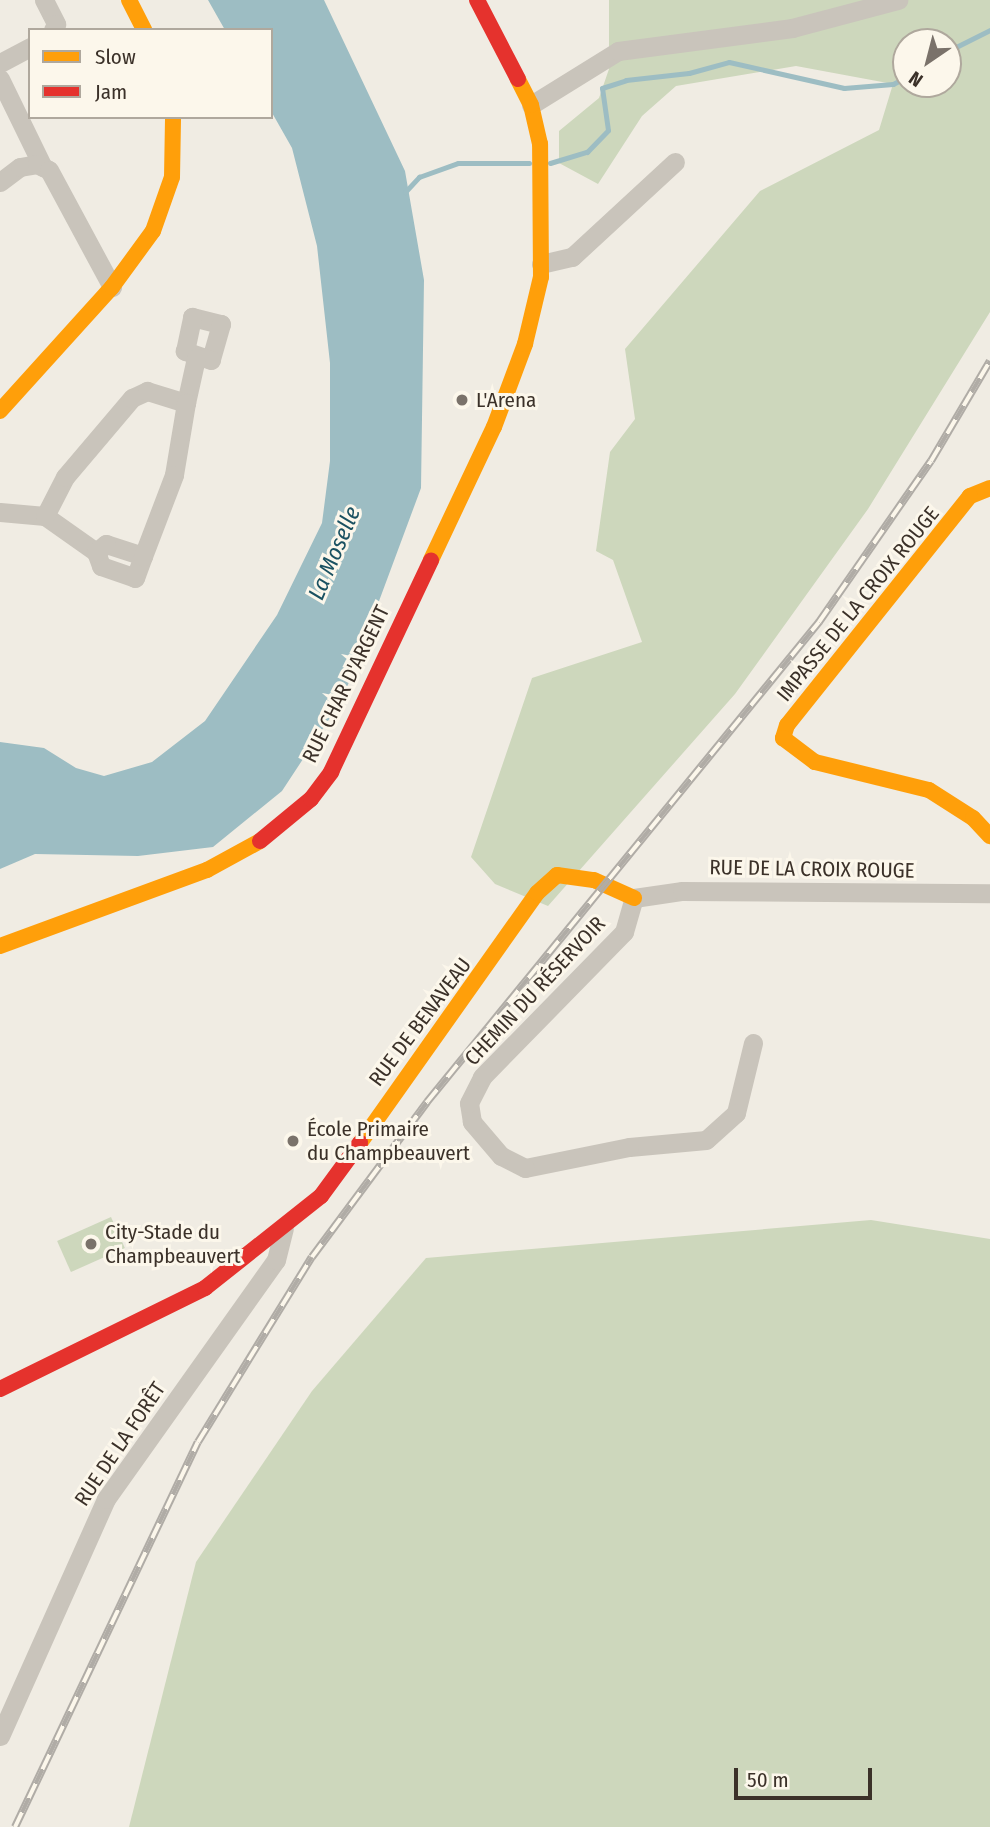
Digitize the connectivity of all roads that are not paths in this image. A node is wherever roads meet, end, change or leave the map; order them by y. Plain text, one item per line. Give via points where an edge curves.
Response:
1 (44, 0) edge
2 (129, 0) edge
3 (477, 0) edge
4 (898, 0) edge
5 (54, 28) edge
6 (143, 28) edge
7 (28, 48) edge
8 (0, 64) edge
9 (0, 79) edge
10 (531, 105) junction
11 (173, 119) edge
12 (676, 162) dead end
13 (43, 167) junction
14 (1, 180) edge
15 (541, 264) junction
16 (112, 287) junction
17 (196, 358) dead end
18 (186, 403) junction
19 (0, 411) edge
20 (990, 488) edge
21 (0, 512) edge
22 (45, 516) junction
23 (990, 836) edge
24 (990, 893) edge
25 (634, 898) junction
26 (0, 946) edge
27 (753, 1043) dead end
28 (284, 1229) junction
29 (1, 1394) edge
30 (0, 1736) edge

1 - 5 street
2 - 6 street
3 - 10 street, RUE CHAR D'ARGENT
4 - 10 street via 792,28 618,51
7 - 8 street
9 - 13 street
10 - 15 street, RUE CHAR D'ARGENT via 543,178
11 - 16 street via 172,177 165,205 153,232
12 - 15 street via 572,257
13 - 14 street via 20,167
13 - 16 street via 62,190
15 - 26 street, RUE CHAR D'ARGENT via 525,344 494,427 331,772 311,799 269,836 207,870
16 - 19 street
17 - 18 street
18 - 22 street via 147,391 132,398 65,477
18 - 22 street via 174,475 143,556 106,544 96,552
20 - 23 street, IMPASSE DE LA CROIX ROUGE via 970,496 787,725 783,738 815,762 929,790 973,818
21 - 22 street
24 - 25 street, RUE DE LA CROIX ROUGE via 682,891
25 - 27 street, CHEMIN DU RÉSERVOIR via 624,932 482,1077 469,1103 472,1122 484,1140 513,1165 525,1168 629,1147 706,1140 736,1114
25 - 28 street, RUE DE BENAVEAU via 594,880 557,875 537,893 510,937 321,1196
28 - 29 street, RUE DE BENAVEAU via 205,1287
28 - 30 street, RUE DE LA FORÊT via 276,1260 106,1499

